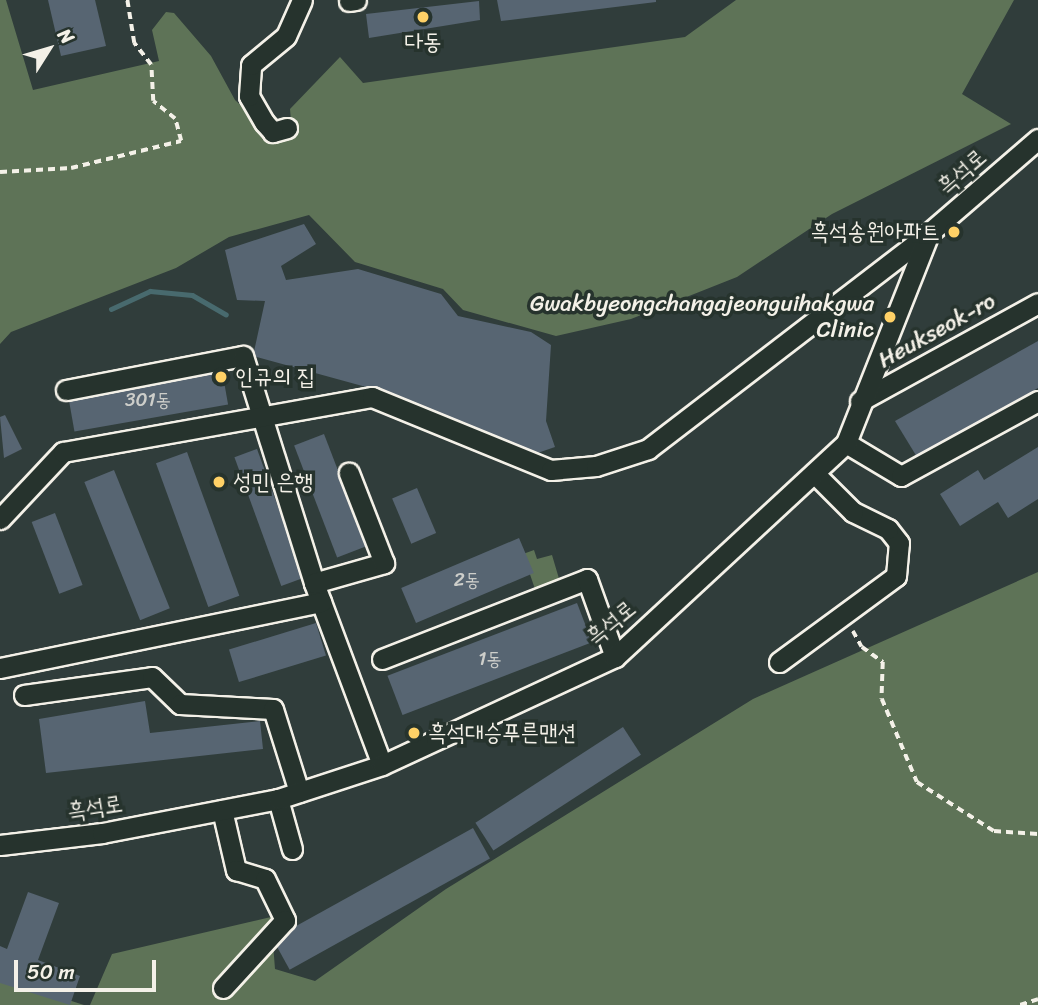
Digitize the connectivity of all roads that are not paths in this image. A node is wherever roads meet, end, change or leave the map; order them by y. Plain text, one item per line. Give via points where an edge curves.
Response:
1 (302, 0) edge
2 (356, 0) edge
3 (349, 1) edge
4 (287, 128) dead end
5 (1038, 139) edge
6 (929, 233) junction
7 (1038, 303) edge
8 (66, 390) dead end
9 (860, 401) junction
10 (1038, 401) edge
11 (261, 416) junction
12 (846, 443) junction
13 (814, 473) junction
14 (349, 474) dead end
15 (0, 519) edge
16 (314, 583) junction
17 (321, 602) junction
18 (615, 657) junction
19 (382, 659) dead end
20 (779, 662) dead end
21 (0, 668) edge
22 (24, 695) dead end
23 (382, 765) junction
24 (299, 792) junction
25 (278, 799) junction
26 (222, 810) junction
27 (0, 845) edge
28 (292, 849) dead end
29 (223, 988) dead end

1 - 4 street via 286,36 251,65 249,96 273,132
2 - 3 street
5 - 6 street, 흑석로
6 - 9 street, 흑석로
6 - 11 street via 648,449 596,466 551,470 372,397
7 - 9 street, Heukseok-ro
8 - 11 street via 243,356
9 - 12 street, 흑석로
10 - 12 street via 901,476
11 - 15 street via 63,452
11 - 16 street
12 - 13 street, 흑석로
13 - 18 street, 흑석로
13 - 20 street via 853,512 888,529 899,543 896,576
14 - 16 street via 384,563
16 - 17 street
17 - 21 street
17 - 23 street
18 - 19 street via 587,579
18 - 23 street, 흑석로
22 - 24 street via 152,677 180,704 273,709
23 - 24 street, 흑석로
24 - 25 street, 흑석로
25 - 26 street, 흑석로
25 - 28 street
26 - 27 street, 흑석로
26 - 29 street via 236,870 265,879 285,920

